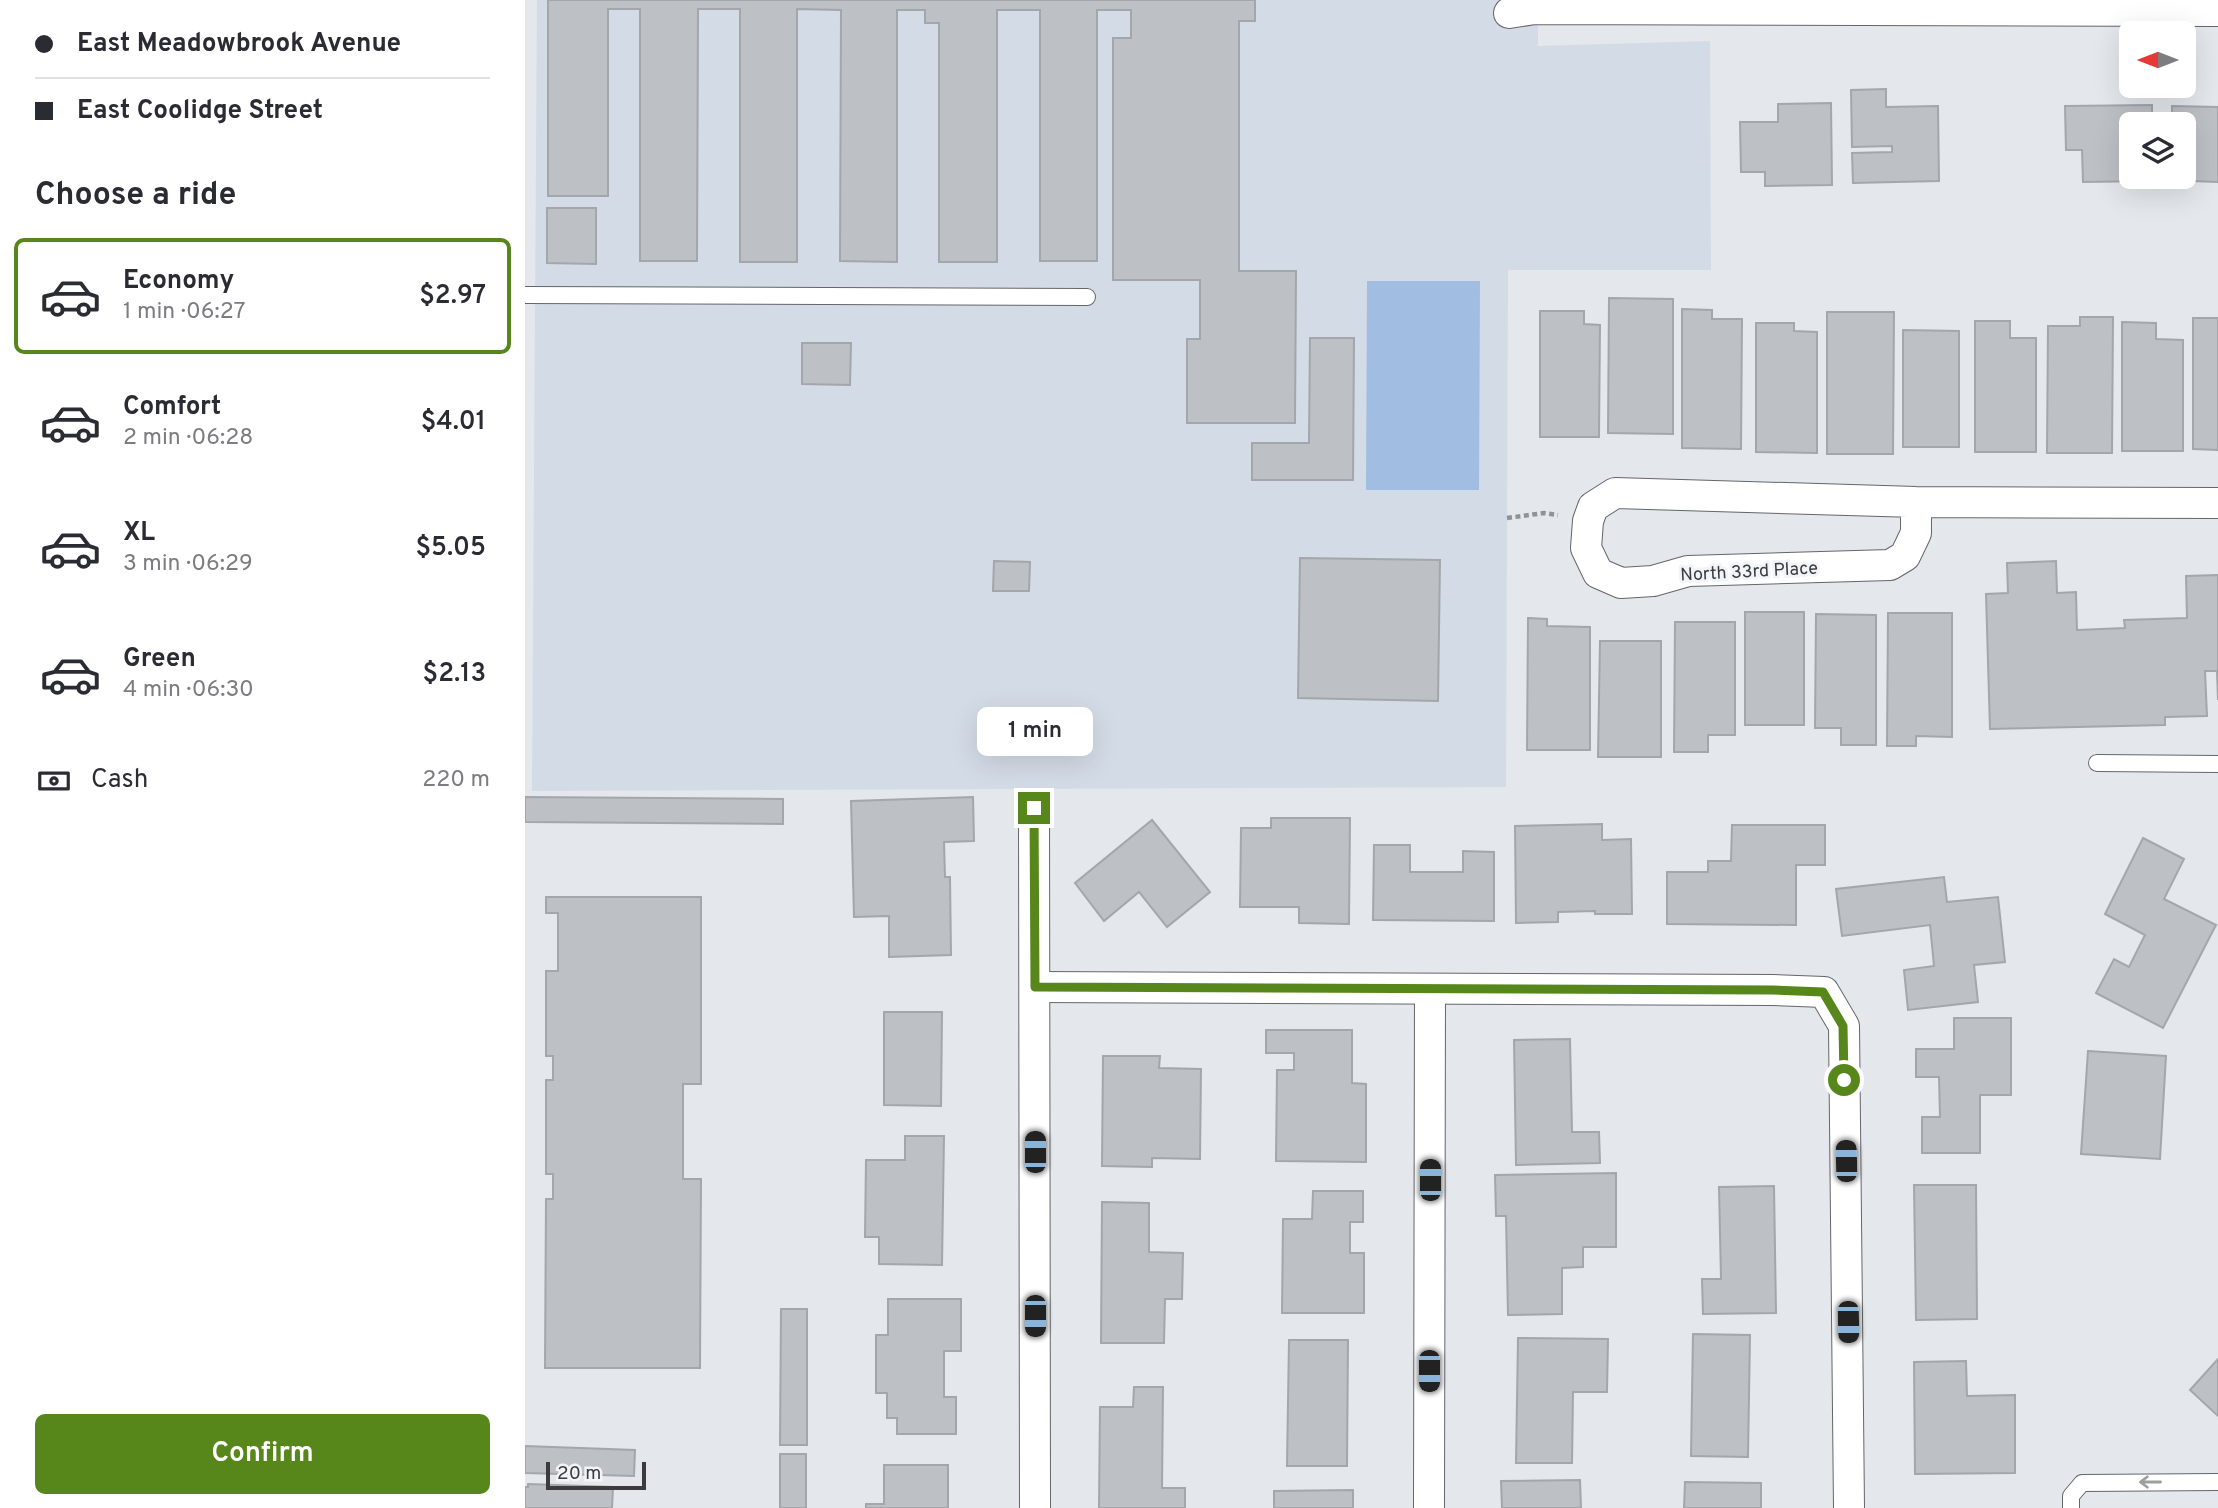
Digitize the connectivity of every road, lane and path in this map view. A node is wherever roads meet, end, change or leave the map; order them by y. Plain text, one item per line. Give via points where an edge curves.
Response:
1 (2218, 11) edge
2 (1509, 13) dead end
3 (525, 295) edge
4 (1087, 297) dead end
5 (1916, 502) junction
6 (2218, 503) edge
7 (1507, 518) dead end
8 (1588, 521) junction
9 (2097, 763) dead end
10 (2218, 764) edge
11 (1034, 808) dead end
12 (1035, 987) junction
13 (1430, 989) junction
14 (2218, 1482) edge
15 (1035, 1508) edge
16 (1429, 1508) edge
17 (1849, 1508) edge
18 (2071, 1508) edge

1 - 2 street via 1535,9
3 - 4 lane
5 - 6 street
5 - 8 street via 1615,493 1593,507
5 - 8 street, North 33rd Place via 1916,533 1905,556 1890,565 1688,571 1653,581 1621,583 1598,573 1586,548
7 - 8 path via 1543,513
9 - 10 lane
11 - 12 street
12 - 13 street
12 - 15 street
13 - 16 street
13 - 17 street via 1823,992 1843,1026
14 -> 18 lane via 2082,1483 2071,1496

